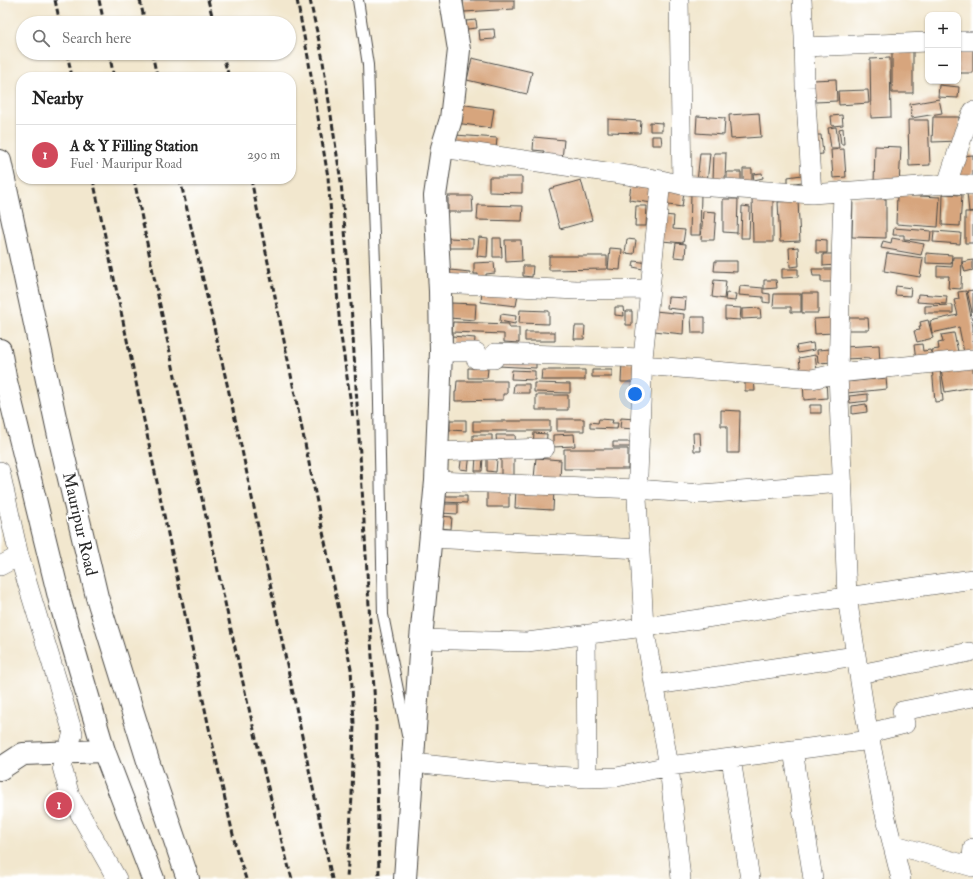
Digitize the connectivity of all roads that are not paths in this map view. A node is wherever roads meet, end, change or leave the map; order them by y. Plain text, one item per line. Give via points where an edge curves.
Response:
1 (358, 0) edge
2 (451, 0) edge
3 (679, 0) edge
4 (802, 0) edge
5 (961, 41) edge
6 (973, 41) edge
7 (925, 42) edge
8 (804, 47) junction
9 (973, 111) edge
10 (442, 148) junction
11 (0, 161) edge
12 (661, 180) junction
13 (947, 184) junction
14 (682, 185) junction
15 (973, 185) edge
16 (843, 191) junction
17 (812, 194) junction
18 (440, 283) junction
19 (649, 289) junction
20 (0, 350) edge
21 (441, 352) junction
22 (973, 359) edge
23 (642, 362) junction
24 (838, 373) junction
25 (2, 379) edge
26 (545, 448) dead end
27 (437, 452) junction
28 (0, 472) edge
29 (436, 482) junction
30 (842, 483) junction
31 (637, 489) junction
32 (431, 538) junction
33 (640, 550) junction
34 (19, 556) junction
35 (0, 566) edge
36 (973, 579) edge
37 (847, 596) junction
38 (644, 627) junction
39 (586, 634) junction
40 (421, 639) junction
41 (970, 652) dead end
42 (858, 665) junction
43 (655, 685) junction
44 (973, 696) edge
45 (870, 736) junction
46 (793, 750) junction
47 (104, 751) junction
48 (66, 752) junction
49 (731, 758) junction
50 (413, 763) junction
51 (669, 766) junction
52 (0, 769) edge
53 (587, 778) junction
54 (892, 844) junction
55 (973, 848) edge
56 (972, 867) edge
57 (117, 879) edge
58 (153, 879) edge
59 (188, 879) edge
60 (405, 879) edge
61 (681, 879) edge
62 (750, 879) edge
63 (813, 879) edge
64 (901, 879) edge

1 - 50 lane via 368,66 378,350 383,615
2 - 10 main road via 459,50 451,119
3 - 14 street
4 - 8 street
5 - 6 street
7 - 8 street
8 - 17 street
9 - 13 street
10 - 12 street
10 - 18 main road via 435,196
11 - 59 main road, Mauripur Road via 59,436 97,597
12 - 14 street
12 - 19 street
13 - 15 street
13 - 16 street
14 - 17 street
16 - 17 street
16 - 24 street
18 - 19 street via 576,290
18 - 21 main road
19 - 23 street
20 - 25 main road
21 - 23 street via 476,352 476,359 494,359 494,354
21 - 27 main road
22 - 24 street
23 - 24 street via 812,379
23 - 31 street
24 - 30 street
25 - 47 main road via 61,605
26 - 27 street
27 - 29 main road
28 - 34 street
29 - 31 street
29 - 32 main road
30 - 31 street via 701,494
30 - 37 street
31 - 33 street
32 - 33 street
32 - 40 main road
33 - 38 street
34 - 35 street
34 - 48 street via 73,733
36 - 37 street
37 - 38 street
37 - 42 street
38 - 39 street
38 - 43 street
39 - 40 street via 527,642
39 - 53 street
40 - 50 main road
41 - 42 street
42 - 43 street
42 - 45 street
43 - 51 street
44 - 45 street via 902,711 905,724
45 - 46 street
45 - 54 street
46 - 49 street
46 - 63 street
47 - 48 main road
47 - 58 main road
48 - 52 main road via 23,754
48 - 57 street via 62,767 70,796
49 - 51 street
49 - 62 street
50 - 53 street
50 - 60 main road
51 - 53 street via 617,777
51 - 61 street
54 - 56 street
54 - 64 street
55 - 56 street

